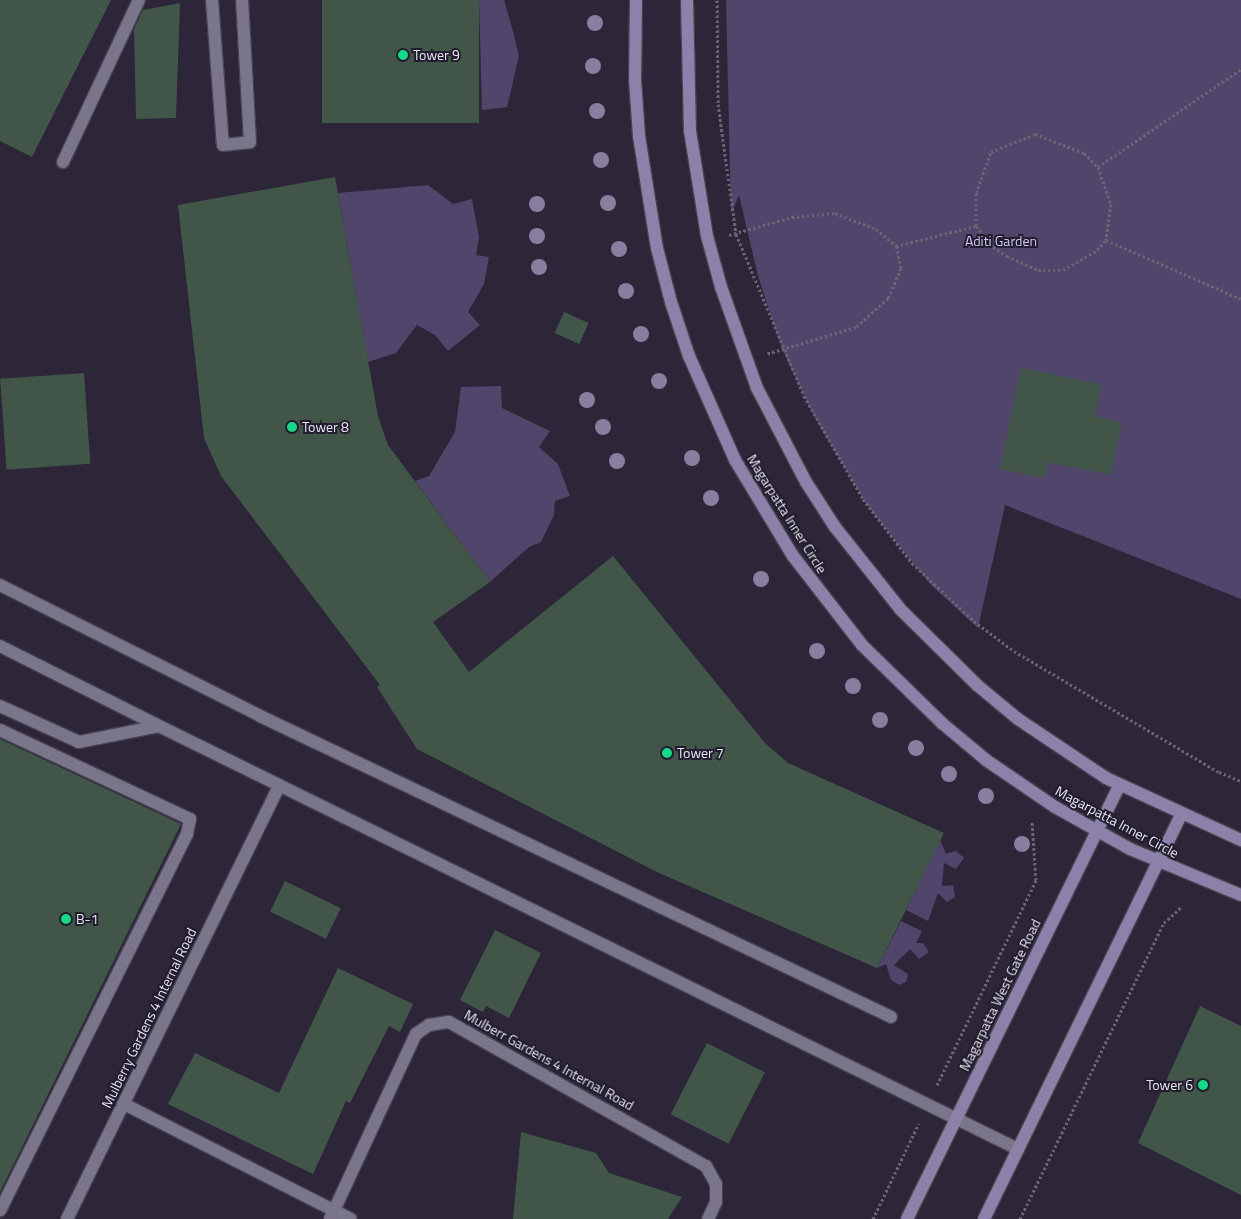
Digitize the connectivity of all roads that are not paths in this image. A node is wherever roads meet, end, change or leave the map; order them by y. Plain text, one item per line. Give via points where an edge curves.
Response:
1 (139, 0) edge
2 (212, 0) edge
3 (242, 0) edge
4 (636, 0) edge
5 (687, 0) edge
6 (63, 162) dead end
7 (0, 585) edge
8 (0, 646) edge
9 (0, 706) edge
10 (159, 726) junction
11 (0, 730) edge
12 (280, 785) junction
13 (1120, 785) junction
14 (1181, 816) junction
15 (1097, 832) junction
16 (1241, 840) edge
17 (1159, 863) junction
18 (1241, 895) edge
19 (891, 1017) dead end
20 (124, 1104) junction
21 (957, 1117) junction
22 (1018, 1149) junction
23 (0, 1210) edge
24 (332, 1215) edge
25 (67, 1219) edge
26 (351, 1219) edge
27 (708, 1219) edge
28 (907, 1219) edge
29 (984, 1219) edge

1 - 6 street
2 - 3 street via 224,145 250,142
4 - 15 street, Magarpatta Inner Circle via 634,80 639,136 657,248 689,356 735,460 793,556 862,645 901,686 986,760
5 - 13 street via 690,131 709,241 721,288 780,436 835,527 901,610 977,685 1018,718
7 - 19 street via 269,720
8 - 10 street
9 - 10 street via 79,742
10 - 12 street
11 - 23 street via 190,819 187,834
12 - 20 street, Mulberry Gardens 4 Internal Road
12 - 21 street
13 - 14 street
13 - 15 street, Magarpatta West Gate Road
14 - 16 street
14 - 17 street
15 - 17 street, Magarpatta Inner Circle
15 - 21 street, Magarpatta West Gate Road
17 - 18 street, Magarpatta Inner Circle
17 - 22 street
20 - 24 street
20 - 25 street, Mulberry Gardens 4 Internal Road
21 - 22 street
21 - 28 street, Magarpatta West Gate Road
22 - 29 street
24 - 26 street
24 - 27 street, Mulberr Gardens 4 Internal Road via 416,1034 429,1025 449,1022 706,1166 716,1184 716,1202

